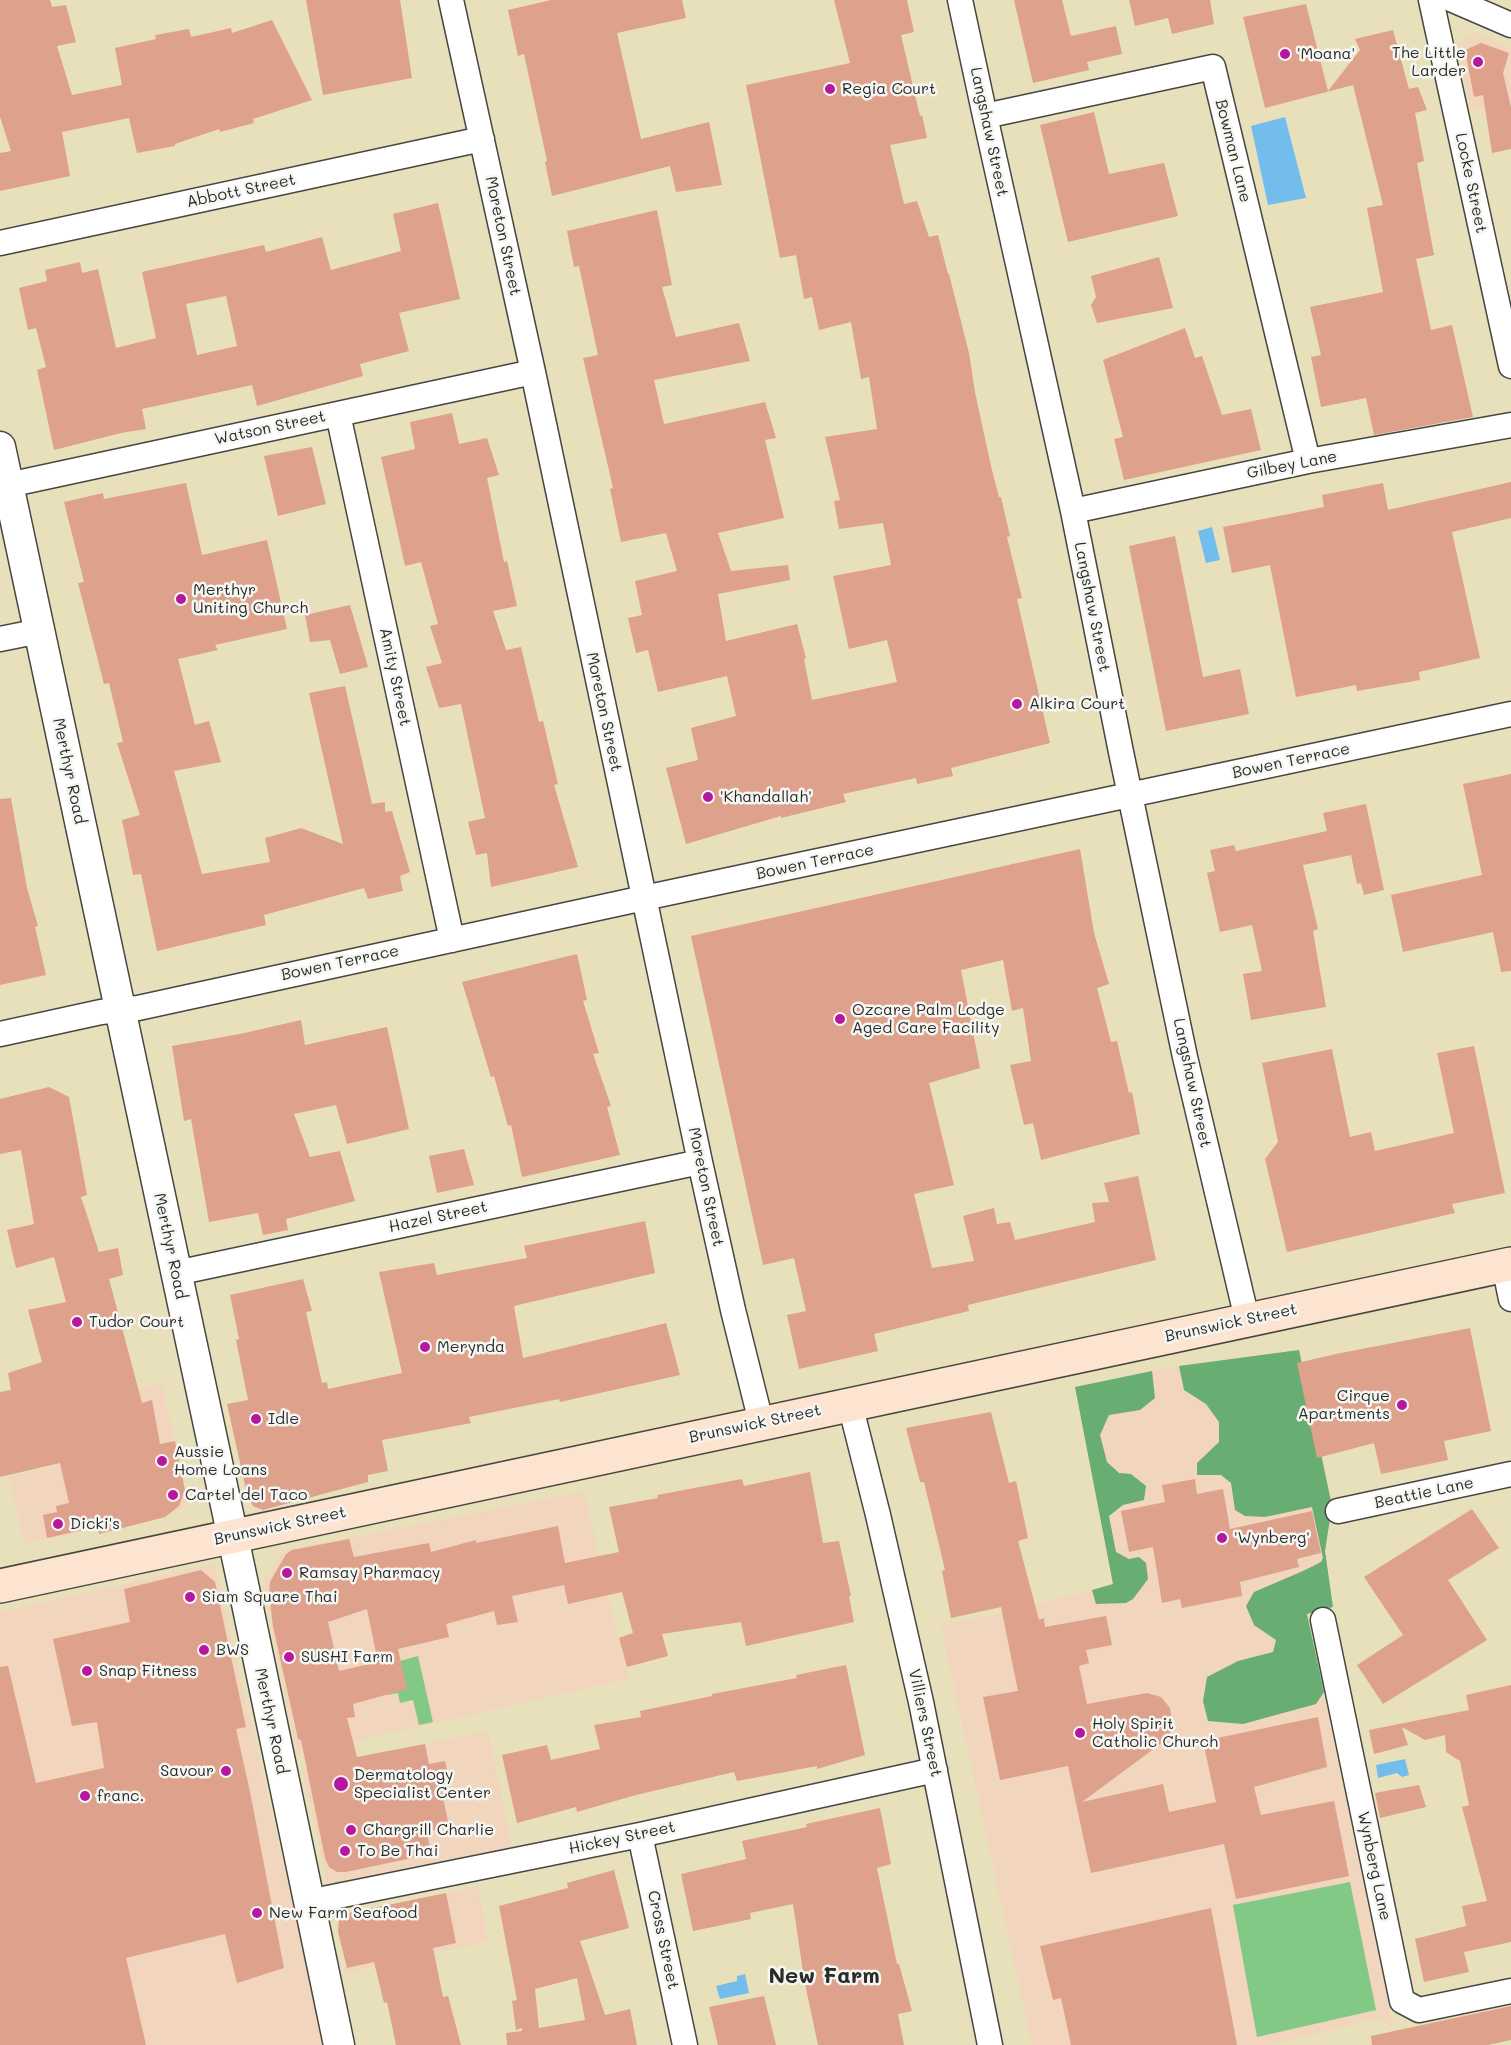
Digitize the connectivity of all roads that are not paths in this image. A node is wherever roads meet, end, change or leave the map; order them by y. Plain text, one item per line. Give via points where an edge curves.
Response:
1 (452, 0) edge
2 (960, 0) edge
3 (1431, 0) edge
4 (1453, 0) edge
5 (1511, 25) edge
6 (985, 116) junction
7 (482, 139) junction
8 (0, 243) edge
9 (1511, 366) edge
10 (533, 372) junction
11 (338, 414) junction
12 (1511, 425) edge
13 (0, 447) edge
14 (1308, 461) junction
15 (8, 485) junction
16 (1073, 511) junction
17 (40, 631) junction
18 (0, 639) edge
19 (1511, 714) edge
20 (1131, 795) junction
21 (644, 898) junction
22 (452, 939) junction
23 (120, 1011) junction
24 (0, 1034) edge
25 (700, 1162) junction
26 (1507, 1264) edge
27 (176, 1273) junction
28 (1511, 1299) edge
29 (1247, 1319) junction
30 (850, 1404) junction
31 (761, 1422) junction
32 (1511, 1474) edge
33 (1338, 1511) dead end
34 (232, 1537) junction
35 (0, 1586) edge
36 (1323, 1620) dead end
37 (935, 1770) junction
38 (640, 1835) junction
39 (308, 1902) junction
40 (1511, 1991) edge
41 (339, 2045) edge
42 (685, 2045) edge
43 (990, 2045) edge

1 - 7 street, Moreton Street
2 - 6 street, Langshaw Street
3 - 9 street, Locke Street
4 - 5 street
6 - 14 street, Bowman Lane via 1213,67
6 - 16 street, Langshaw Street
7 - 8 street, Abbott Street
7 - 10 street, Moreton Street
10 - 11 street, Watson Street
10 - 21 street, Moreton Street
11 - 15 street, Watson Street
11 - 22 street, Amity Street
12 - 14 street, Gilbey Lane
13 - 15 street, Merthyr Road
14 - 16 street, Gilbey Lane
15 - 17 street, Merthyr Road
16 - 20 street, Langshaw Street
17 - 18 street
17 - 23 street, Merthyr Road
19 - 20 street, Bowen Terrace
20 - 21 street, Bowen Terrace
20 - 29 street, Langshaw Street via 1185,1057
21 - 22 street, Bowen Terrace
21 - 25 street, Moreton Street
22 - 23 street, Bowen Terrace
23 - 24 street, Bowen Terrace
23 - 27 street, Merthyr Road
25 - 27 street, Hazel Street
25 - 31 street, Moreton Street
26 - 28 street
26 - 29 main road, Brunswick Street
27 - 34 street, Merthyr Road
29 - 30 main road, Brunswick Street
30 - 31 main road, Brunswick Street
30 - 37 street, Villiers Street
31 - 34 main road, Brunswick Street
32 - 33 street, Beattie Lane
34 - 35 main road, Brunswick Street
34 - 39 street, Merthyr Road
36 - 40 street, Wynberg Lane via 1402,2001 1419,2010
37 - 38 street, Hickey Street
37 - 43 street, Villiers Street
38 - 39 street, Hickey Street
38 - 42 street, Cross Street
39 - 41 street, Merthyr Road

